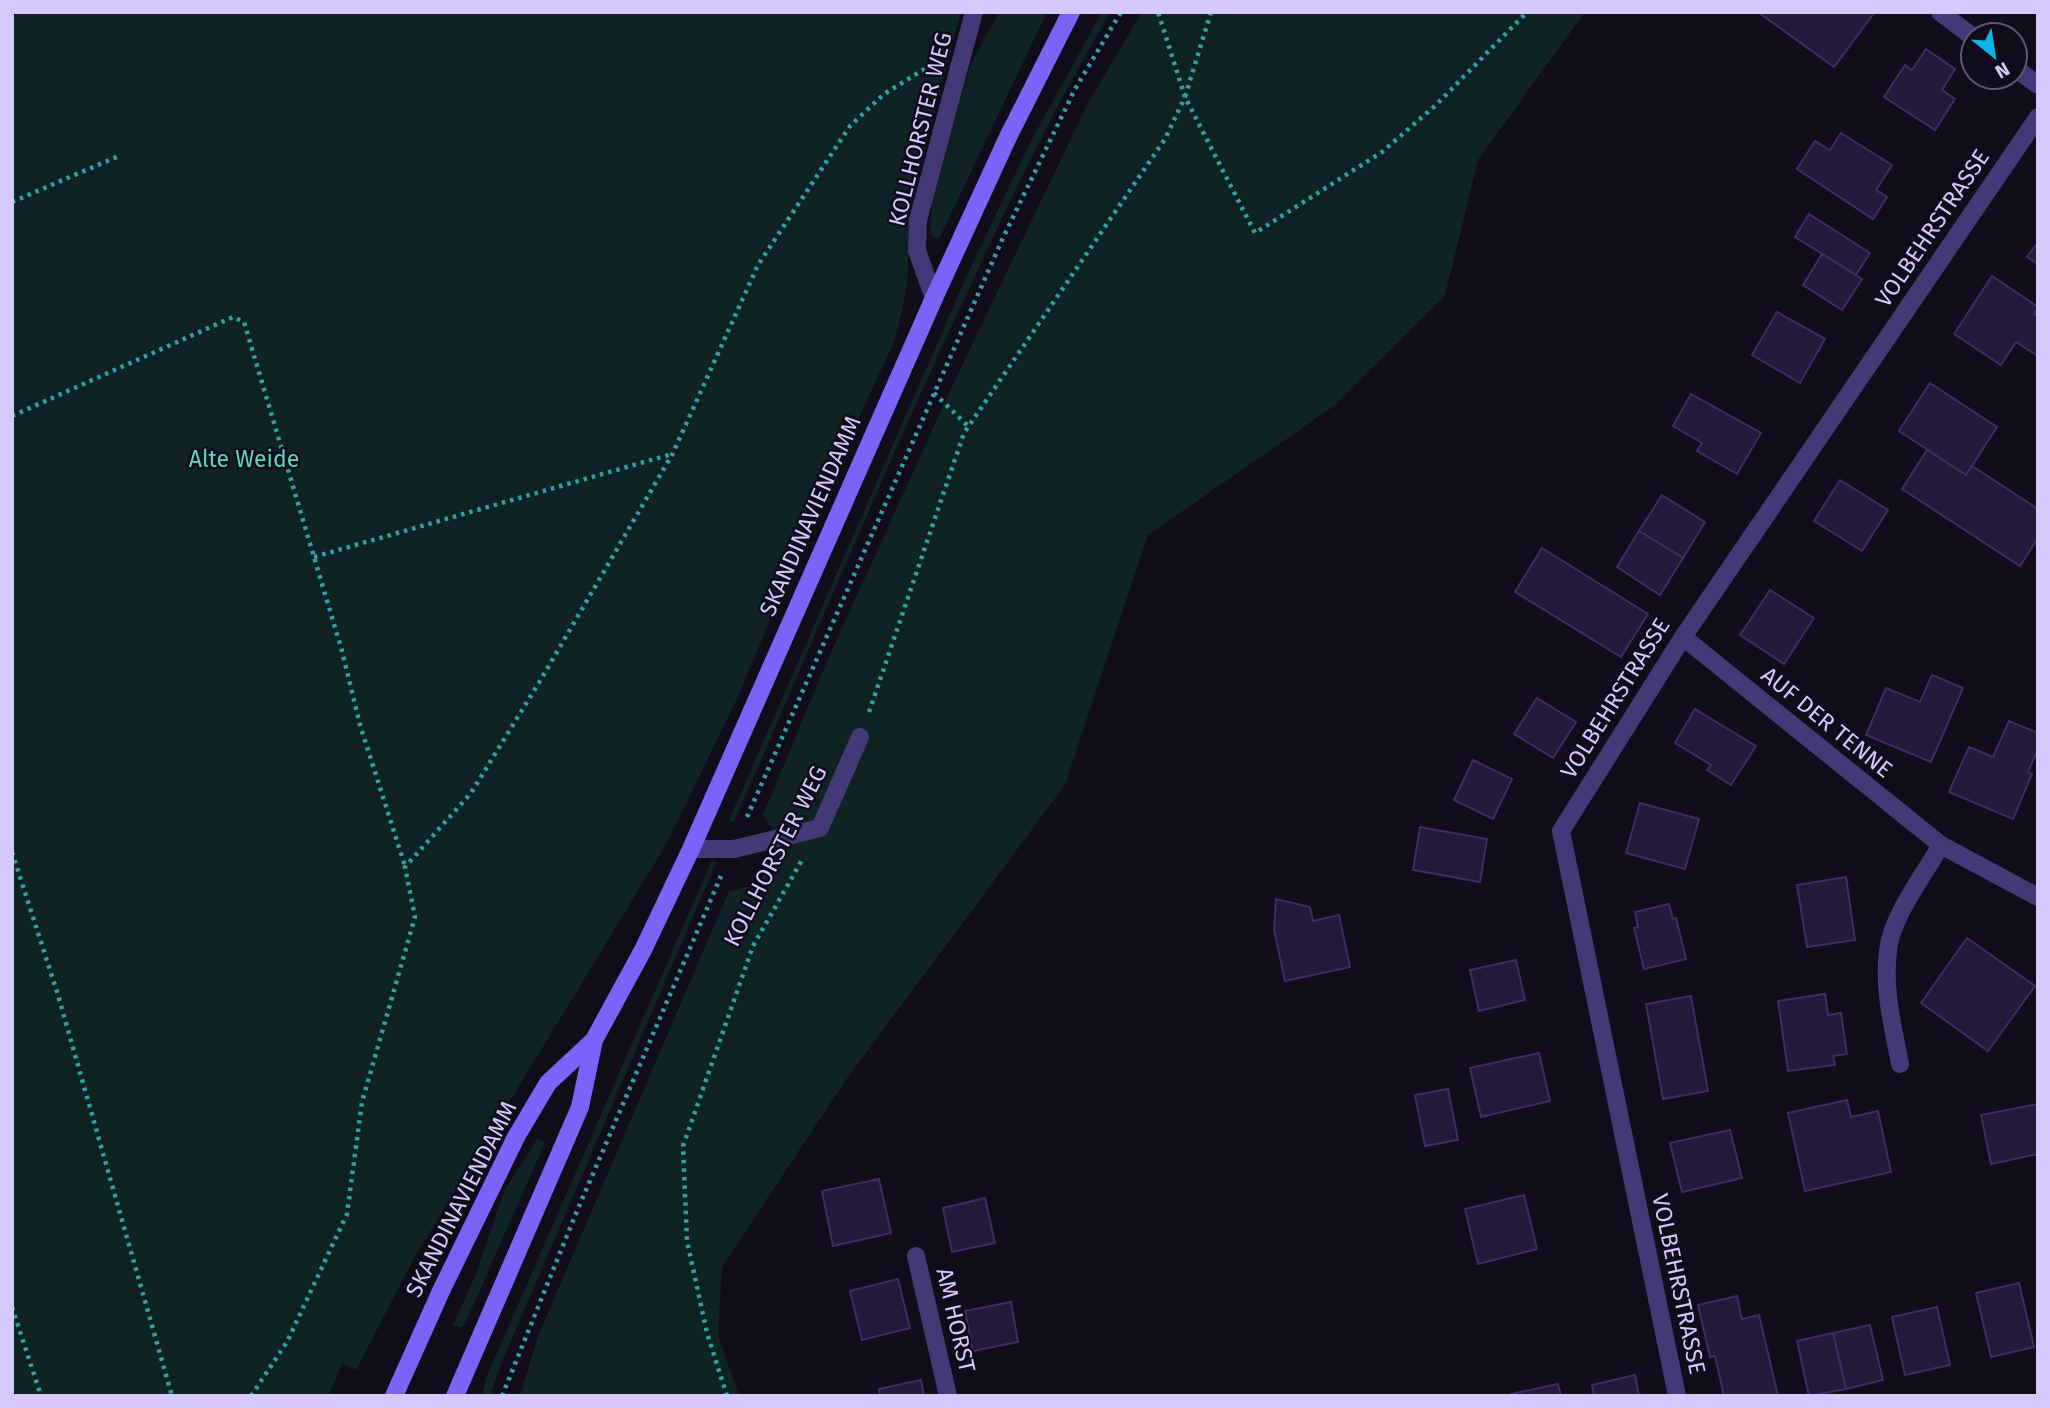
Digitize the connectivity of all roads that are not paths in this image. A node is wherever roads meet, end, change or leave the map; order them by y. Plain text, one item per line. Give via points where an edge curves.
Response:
1 (974, 12) edge
2 (1071, 12) edge
3 (1940, 12) edge
4 (1959, 26) edge
5 (2038, 117) edge
6 (934, 298) junction
7 (1683, 636) junction
8 (860, 737) road end
9 (1941, 845) junction
10 (691, 849) junction
11 (2038, 897) edge
12 (594, 1040) junction
13 (1900, 1064) dead end
14 (916, 1256) dead end
15 (394, 1396) edge
16 (455, 1396) edge
17 (948, 1396) edge
18 (1677, 1396) edge

1 - 6 street, KOLLHORSTER WEG via 918,220 917,251
2 - 6 main road, SKANDINAVIENDAMM
3 - 4 street
5 - 7 street, VOLBEHRSTRASSE
6 - 10 main road, SKANDINAVIENDAMM
7 - 9 street, AUF DER TENNE
7 - 18 street, VOLBEHRSTRASSE via 1561,831
8 - 10 street, KOLLHORSTER WEG via 820,828 734,849
9 - 11 street, AUF DER TENNE
9 - 13 street via 1899,916 1888,948 1886,988
10 - 12 main road, SKANDINAVIENDAMM
12 - 15 main road, SKANDINAVIENDAMM via 548,1083 516,1137
12 - 16 main road, SKANDINAVIENDAMM via 580,1107
14 - 17 street, AM HORST

